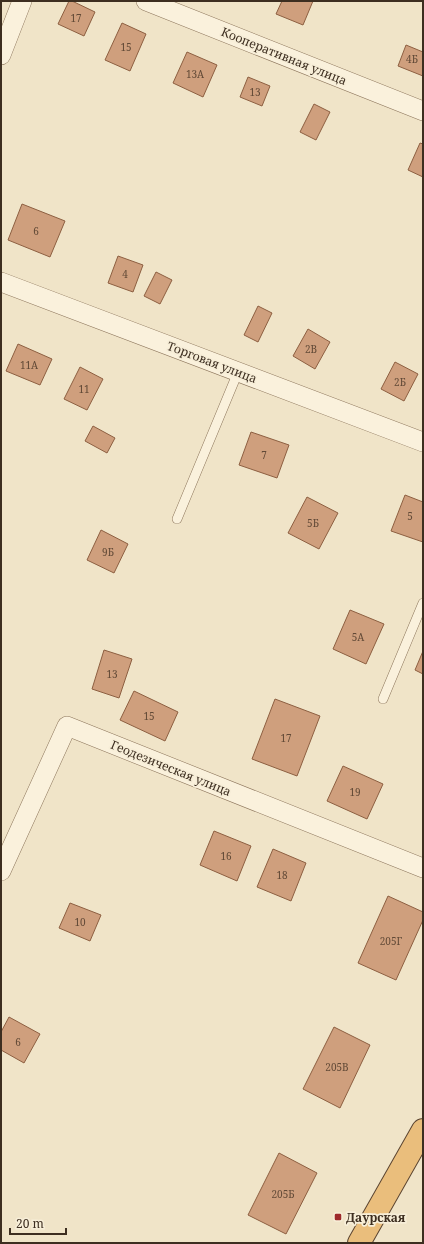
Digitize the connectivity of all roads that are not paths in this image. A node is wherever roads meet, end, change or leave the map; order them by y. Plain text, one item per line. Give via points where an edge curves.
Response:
1 (22, 1) edge
2 (146, 1) edge
3 (1, 55) edge
4 (423, 111) edge
5 (1, 282) edge
6 (238, 372) junction
7 (423, 442) edge
8 (177, 519) dead end
9 (423, 603) edge
10 (383, 698) dead end
11 (423, 868) edge
12 (1, 871) edge
13 (423, 1130) edge
14 (359, 1243) edge

1 - 3 street
2 - 4 street, Кооперативная улица
5 - 6 street, Торговая улица
6 - 7 street, Торговая улица
6 - 8 lane
9 - 10 lane
11 - 12 street, Геодезическая улица via 67,726
13 - 14 highway

